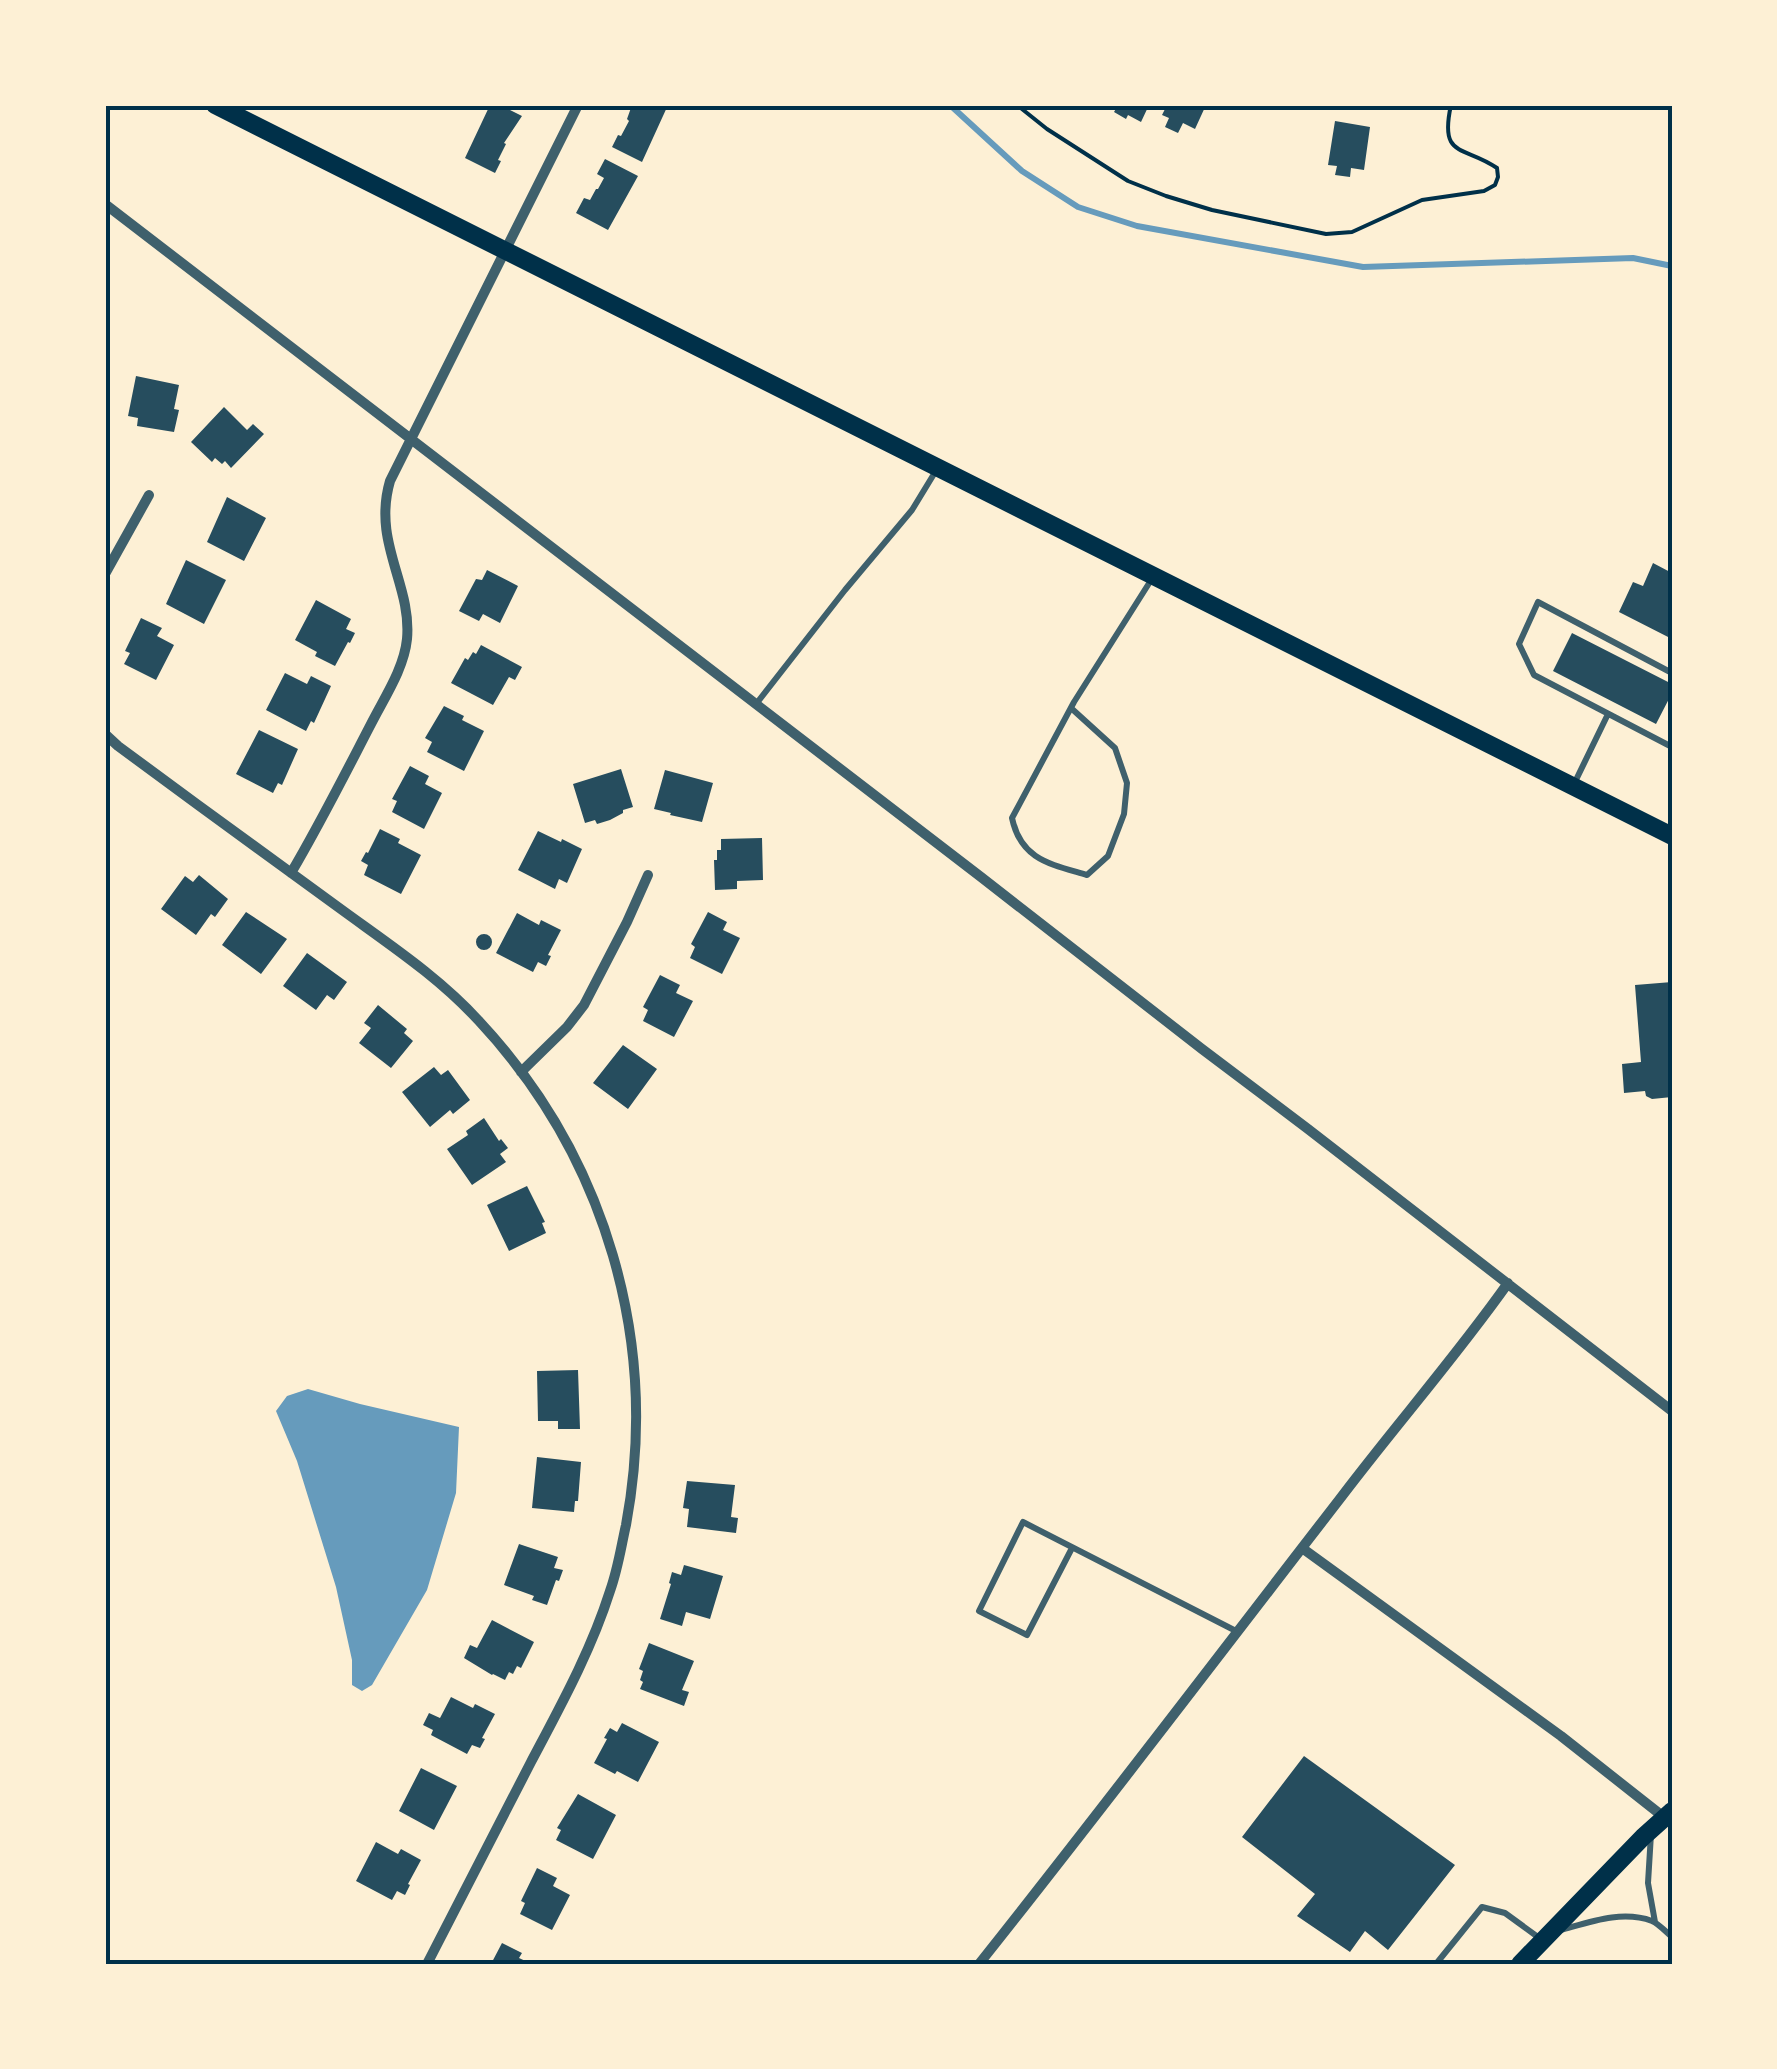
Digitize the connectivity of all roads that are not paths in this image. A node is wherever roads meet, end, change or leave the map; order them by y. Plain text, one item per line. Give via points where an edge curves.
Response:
1 (215, 105) edge
2 (578, 105) edge
3 (1608, 105) edge
4 (1622, 105) edge
5 (105, 204) edge
6 (504, 251) junction
7 (411, 438) junction
8 (938, 468) junction
9 (149, 495) dead end
10 (105, 574) edge
11 (1153, 576) junction
12 (1672, 673) edge
13 (756, 704) junction
14 (1071, 708) junction
15 (1608, 714) junction
16 (105, 734) edge
17 (1672, 747) edge
18 (1572, 787) junction
19 (1672, 836) edge
20 (291, 873) junction
21 (648, 875) dead end
22 (521, 1072) junction
23 (1508, 1283) junction
24 (1672, 1411) edge
25 (1072, 1548) junction
26 (1302, 1548) junction
27 (1238, 1632) junction
28 (1663, 1819) edge
29 (1654, 1922) junction
30 (1546, 1937) junction
31 (1672, 1937) edge
32 (426, 1964) edge
33 (979, 1964) edge
34 (1436, 1964) edge
35 (1520, 1964) edge

1 - 6 main road
2 - 6 street
3 - 4 street
5 - 7 street
6 - 7 street
6 - 8 main road
7 - 13 street
7 - 20 street via 385,499 407,640 398,670
8 - 11 main road
8 - 13 lane via 912,510
9 - 10 street
11 - 14 lane
11 - 18 main road
12 - 15 lane via 1538,602 1519,644 1534,675
13 - 23 street
14 - 14 lane via 1012,818 1016,839 1044,862 1087,875 1108,856 1127,783 1115,748
15 - 17 lane
15 - 18 lane
16 - 20 street
18 - 19 main road
20 - 22 street via 430,975
21 - 22 street via 584,1005
22 - 32 street via 566,1141 612,1250 633,1356 633,1486 610,1591 579,1670
23 - 24 street
23 - 26 street
25 - 25 lane via 1023,1522 979,1611 1027,1635
25 - 27 lane
26 - 27 street
26 - 28 street via 1561,1736
27 - 33 street
28 - 29 lane via 1648,1882
28 - 30 main road
29 - 30 lane via 1610,1917
29 - 31 lane
30 - 34 lane via 1482,1907
30 - 35 main road

